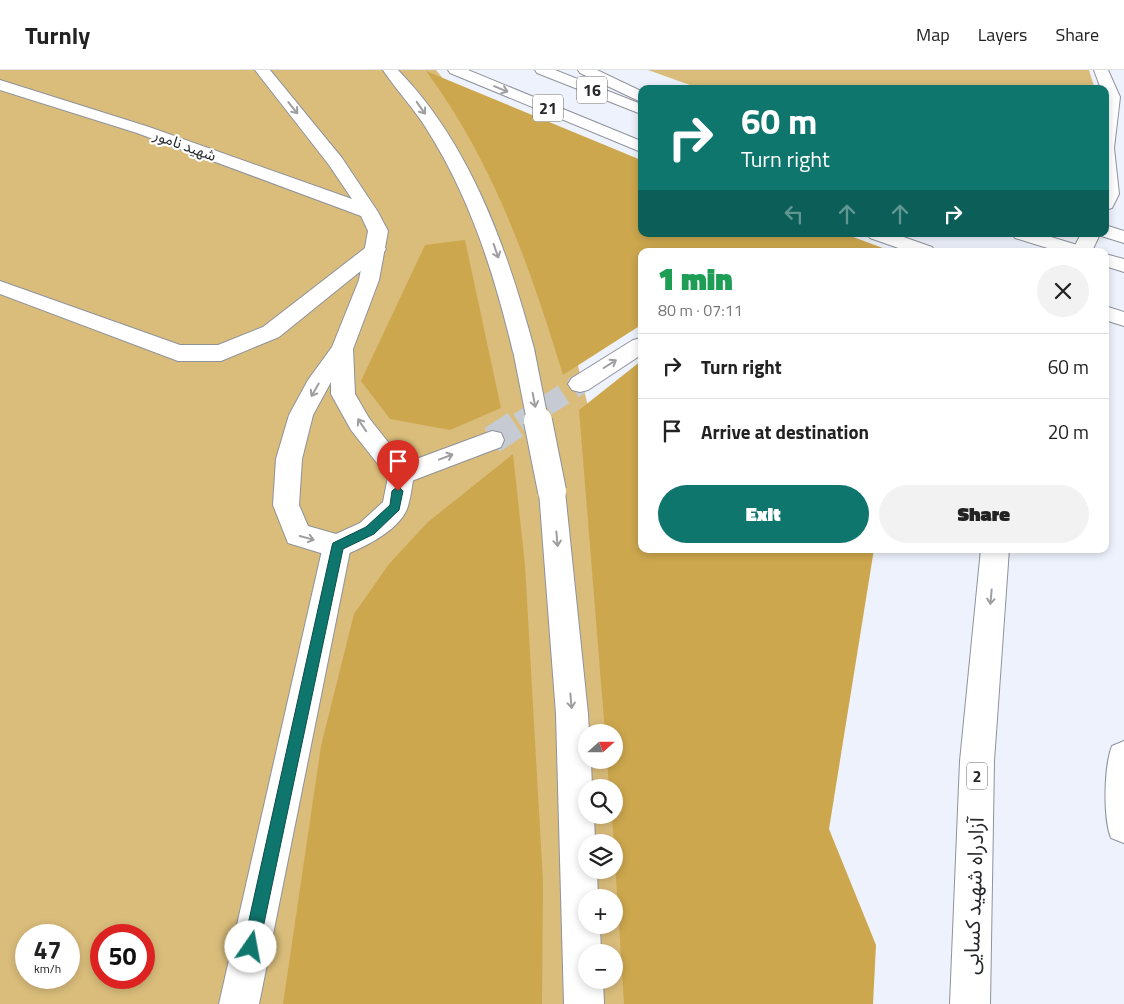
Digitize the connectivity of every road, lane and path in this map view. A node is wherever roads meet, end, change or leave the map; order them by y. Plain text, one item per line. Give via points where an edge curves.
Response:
1 (262, 70) edge
2 (390, 70) edge
3 (456, 70) edge
4 (542, 70) edge
5 (585, 70) edge
6 (1101, 70) edge
7 (0, 85) edge
8 (1107, 85) edge
9 (1109, 90) edge
10 (638, 94) edge
11 (638, 109) edge
12 (1109, 122) edge
13 (638, 145) edge
14 (1124, 179) edge
15 (1109, 197) edge
16 (369, 212) junction
17 (1109, 233) edge
18 (885, 237) edge
19 (1032, 237) edge
20 (1124, 237) edge
21 (917, 248) edge
22 (1067, 248) edge
23 (376, 249) junction
24 (1109, 261) edge
25 (1124, 266) edge
26 (0, 287) edge
27 (1109, 314) edge
28 (1124, 319) edge
29 (638, 347) edge
30 (342, 349) junction
31 (580, 384) tunnel mouth
32 (492, 440) tunnel mouth
33 (401, 475) junction
34 (338, 546) junction
35 (995, 553) edge
36 (1124, 758) edge
37 (1124, 826) edge
38 (239, 1004) edge
39 (584, 1004) edge
40 (970, 1004) edge

1 -> 16 main road via 336,162
2 -> 39 main road, bridge via 403,82 469,188 509,292 524,352 552,491 572,714
3 -> 13 main road, 21
4 - 11 main road, 16
5 - 10 main road
6 - 8 main road
7 - 16 main road, شهید نامور via 142,130
9 - 12 main road via 1112,97
14 - 15 main road
16 - 23 main road via 378,231
17 - 20 main road
18 - 21 main road
19 - 22 main road
23 - 26 main road via 271,332 221,353 178,353
23 - 30 main road via 369,280
24 - 25 main road
27 - 28 main road
31 -> 29 main road
33 -> 30 main road via 360,424 343,394
30 -> 34 main road via 316,386 301,415 289,459 286,505 298,535
33 -> 32 main road
33 - 34 main road via 395,507 370,531
34 - 38 main road
35 -> 40 main road, آزادراه شهید کسایی / 2 via 977,761
36 - 37 main road

